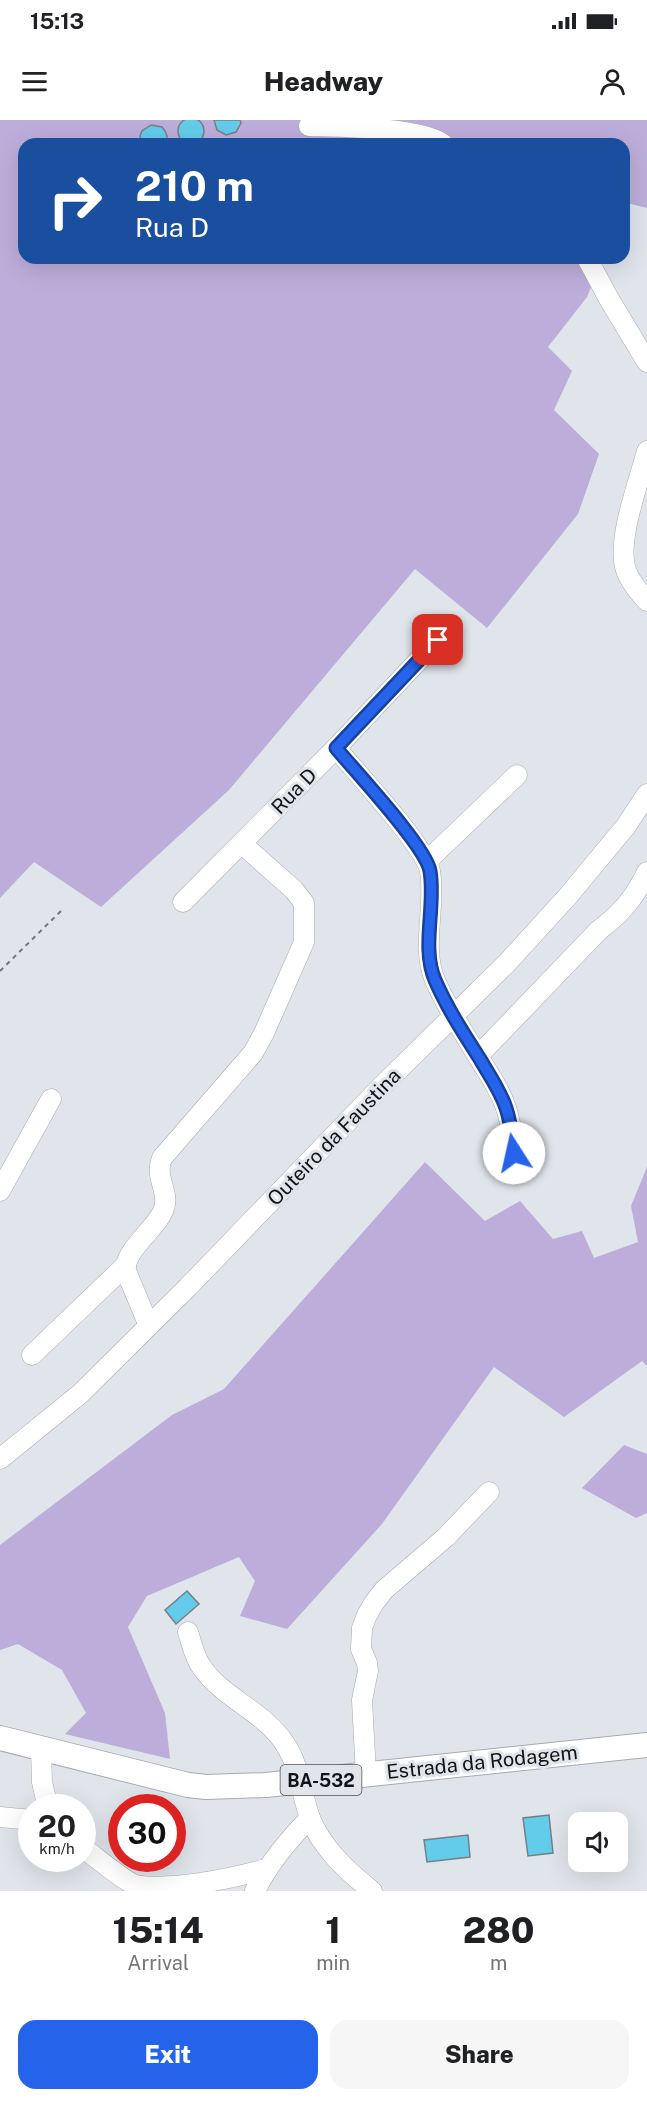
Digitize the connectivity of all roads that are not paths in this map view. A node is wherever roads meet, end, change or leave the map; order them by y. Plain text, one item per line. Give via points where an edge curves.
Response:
1 (309, 126) dead end
2 (433, 138) edge
3 (590, 264) edge
4 (647, 362) edge
5 (647, 451) edge
6 (647, 601) edge
7 (452, 625) dead end
8 (336, 748) junction
9 (517, 776) dead end
10 (647, 794) edge
11 (242, 844) junction
12 (427, 861) junction
13 (647, 872) edge
14 (183, 902) dead end
15 (453, 1017) junction
16 (478, 1056) junction
17 (51, 1099) dead end
18 (516, 1162) dead end
19 (0, 1191) edge
20 (125, 1266) junction
21 (149, 1326) junction
22 (32, 1355) dead end
23 (0, 1459) edge
24 (489, 1492) dead end
25 (188, 1632) dead end
26 (0, 1738) edge
27 (647, 1745) edge
28 (41, 1749) junction
29 (366, 1775) junction
30 (301, 1782) junction
31 (45, 1794) edge
32 (0, 1817) edge
33 (310, 1818) junction
34 (18, 1819) edge
35 (96, 1857) edge
36 (266, 1869) junction
37 (212, 1888) edge
38 (255, 1891) edge
39 (372, 1891) edge

1 - 2 street
3 - 4 street
5 - 6 street via 624,546 627,572
7 - 8 street, Rua D
8 - 11 street, Rua D
8 - 12 street
9 - 12 street
10 - 15 street, Outeiro da Faustina via 568,896
11 - 14 street, Rua D
11 - 20 street via 304,903 304,942 253,1053 162,1158 158,1167 165,1207
12 - 15 street via 432,885 430,965
13 - 16 street via 618,917 599,930
15 - 16 street
15 - 21 street, Outeiro da Faustina
16 - 18 street via 506,1108
17 - 19 street
20 - 21 street
20 - 22 street
21 - 23 street, Outeiro da Faustina via 80,1394
24 - 29 street via 446,1537 384,1590 367,1615 361,1649 368,1671 362,1700
25 - 30 street via 198,1659 213,1680 265,1721 286,1745
26 - 28 main road, Estrada da Rodagem / BA-532
27 - 29 main road, Estrada da Rodagem / BA-532
28 - 30 main road, Estrada da Rodagem / BA-532 via 188,1785
28 - 31 street
29 - 30 main road, Estrada da Rodagem / BA-532
30 - 33 street
32 - 34 street
33 - 36 street
33 - 39 street via 324,1844
35 - 37 street via 135,1885
36 - 37 street
36 - 38 street

